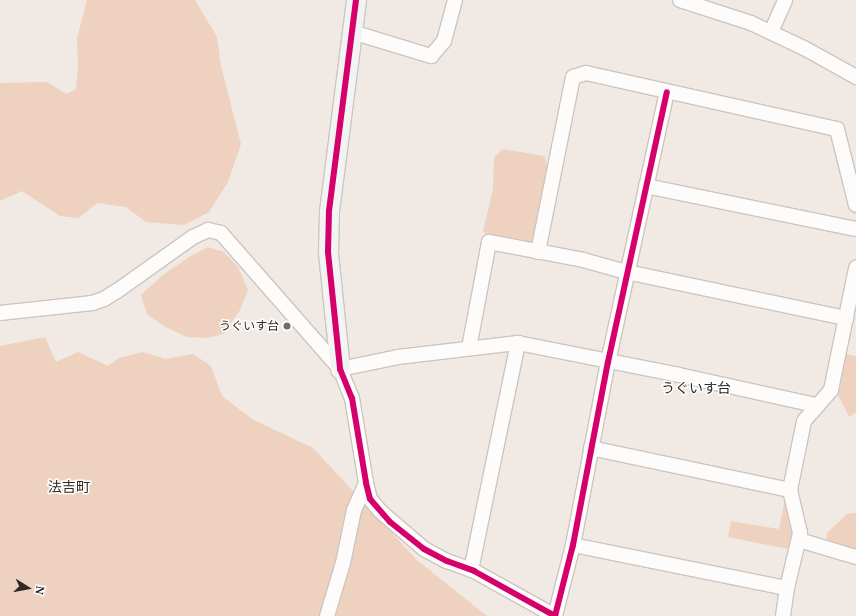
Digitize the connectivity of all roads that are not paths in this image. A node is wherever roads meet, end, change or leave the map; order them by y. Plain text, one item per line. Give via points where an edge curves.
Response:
1 (356, 0) edge
2 (455, 0) edge
3 (680, 0) edge
4 (785, 0) edge
5 (352, 32) junction
6 (771, 32) junction
7 (856, 77) edge
8 (667, 92) junction
9 (646, 186) junction
10 (856, 206) edge
11 (856, 229) edge
12 (538, 252) junction
13 (856, 268) edge
14 (627, 272) junction
15 (0, 313) edge
16 (846, 318) junction
17 (518, 343) junction
18 (469, 348) junction
19 (608, 362) junction
20 (340, 369) junction
21 (816, 405) junction
22 (592, 448) junction
23 (366, 483) junction
24 (790, 490) junction
25 (799, 540) junction
26 (573, 545) junction
27 (856, 557) edge
28 (471, 570) junction
29 (787, 588) junction
30 (327, 616) edge
31 (555, 616) edge
32 (783, 616) edge

1 - 5 street
2 - 5 street via 444,41 431,56
3 - 6 street via 719,11
4 - 6 street
5 - 20 street via 329,211 328,252
6 - 7 street
8 - 9 street
8 - 10 street via 837,129
8 - 12 street via 586,73 573,77
9 - 11 street
9 - 14 street
12 - 14 street via 583,260
12 - 18 street via 489,242
13 - 16 street
14 - 16 street
14 - 19 street
15 - 20 street via 92,303 104,299 193,237 208,230 221,232
16 - 21 street via 831,390
17 - 18 street
17 - 19 street
17 - 28 street
18 - 20 street via 398,357
19 - 21 street
19 - 22 street
20 - 23 street via 352,398
21 - 24 street via 804,421
22 - 24 street
22 - 26 street
23 - 28 street via 370,498 380,511 406,535 430,552
23 - 30 street via 354,510
24 - 25 street via 800,533
25 - 27 street
25 - 29 street
26 - 29 street
26 - 31 street
28 - 31 street
29 - 32 street

